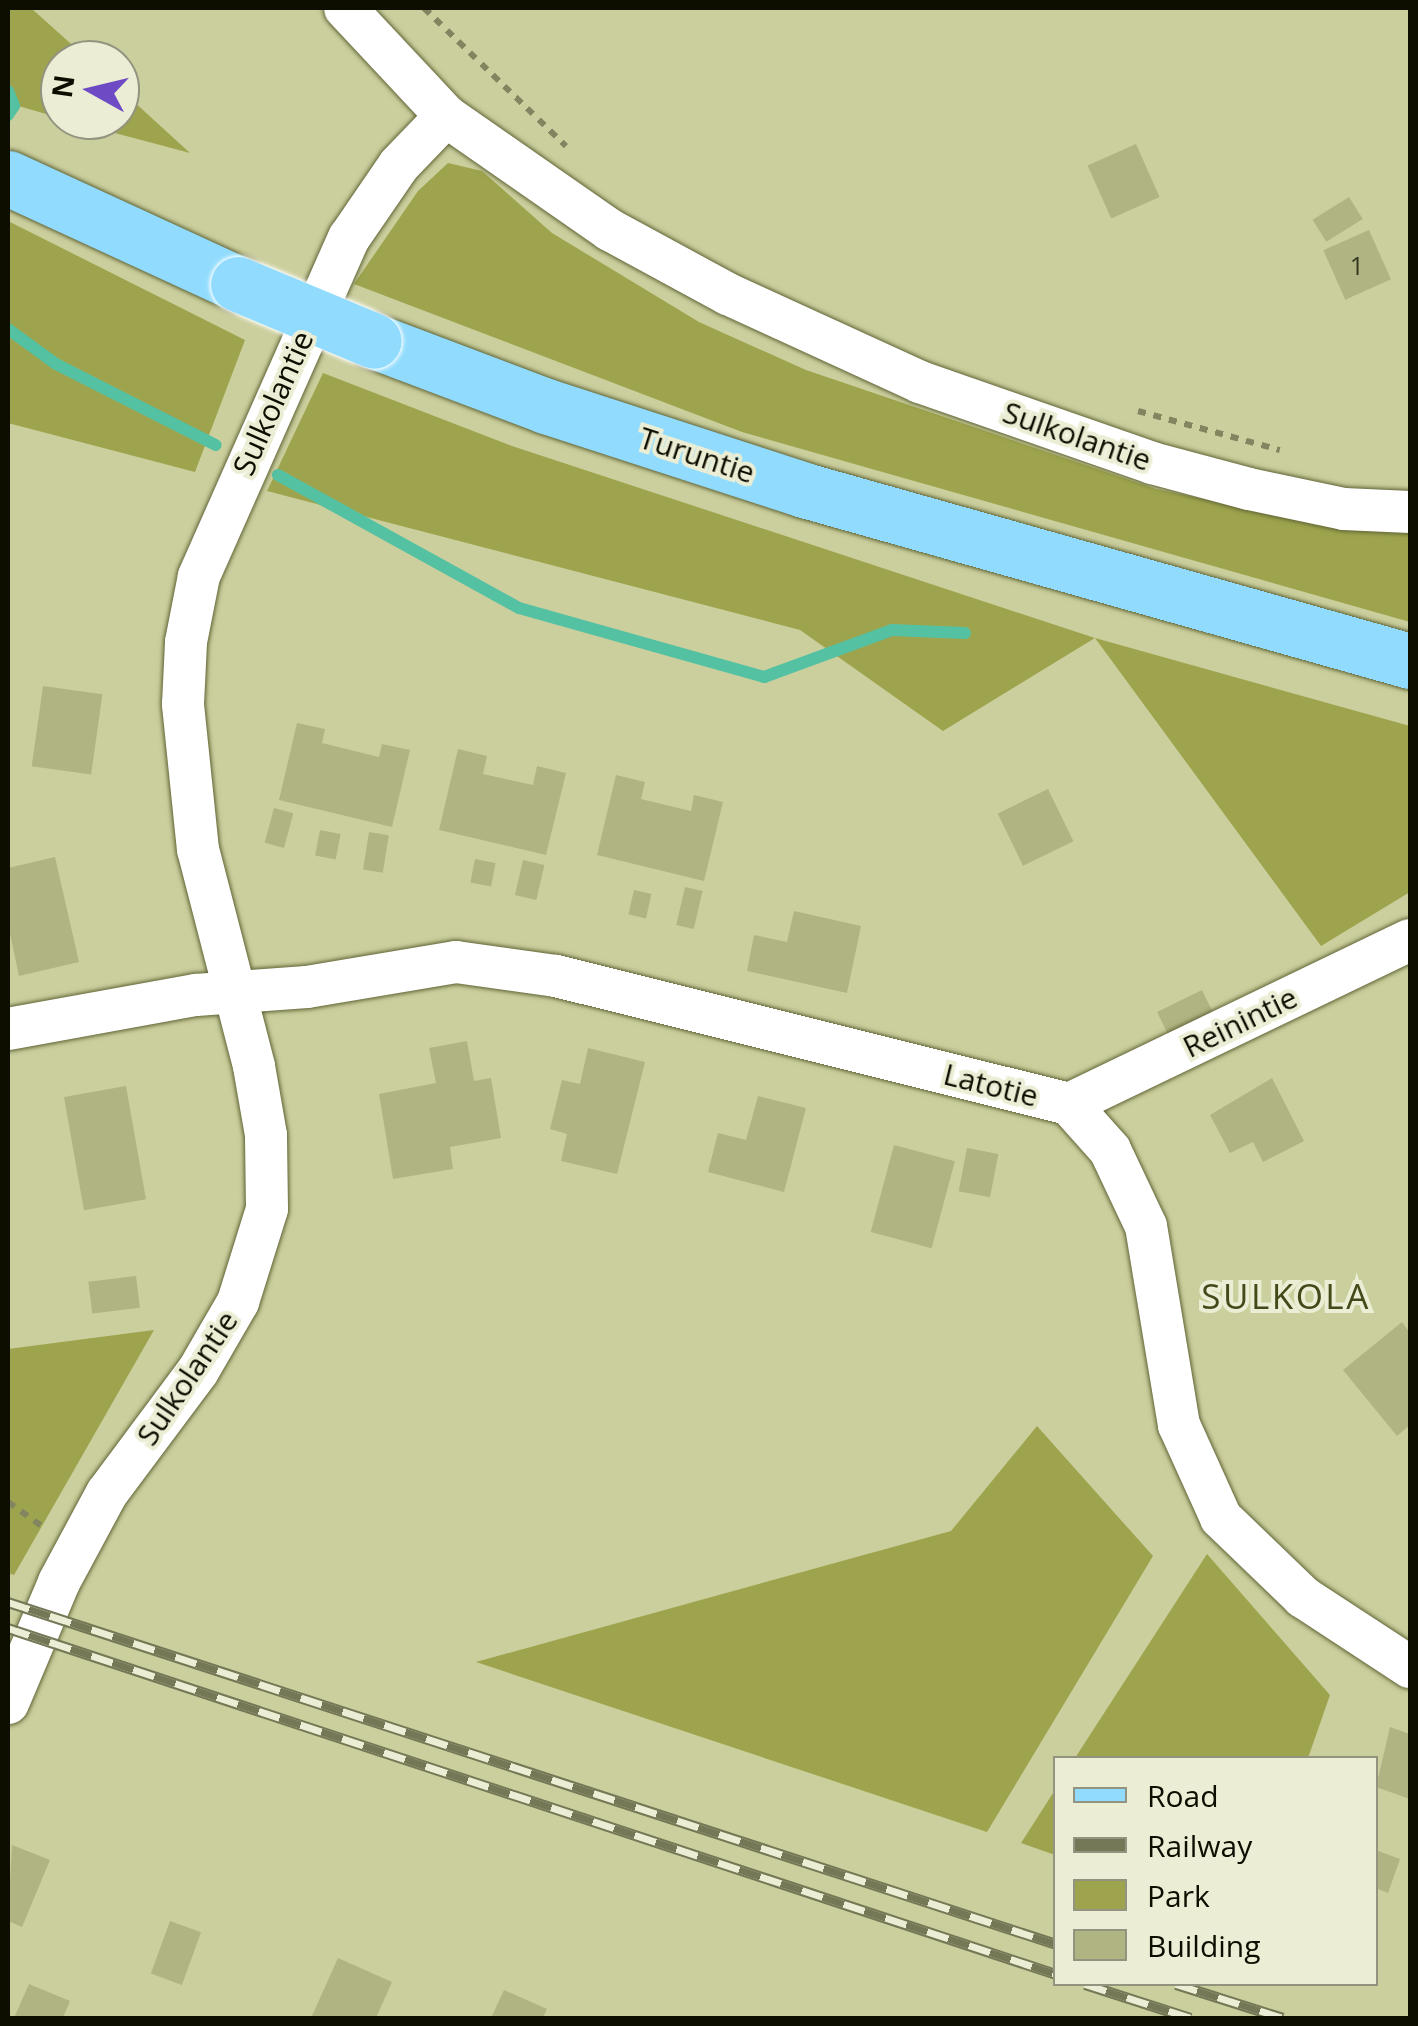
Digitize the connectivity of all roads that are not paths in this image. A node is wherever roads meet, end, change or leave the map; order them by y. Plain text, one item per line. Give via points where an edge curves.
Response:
1 (345, 8) edge
2 (446, 116) junction
3 (8, 178) edge
4 (1410, 512) edge
5 (1410, 662) edge
6 (1410, 940) edge
7 (235, 994) junction
8 (8, 1029) edge
9 (1069, 1104) junction
10 (1410, 1667) edge
11 (8, 1703) edge

1 - 2 street
2 - 4 street, Sulkolantie via 610,230 728,294 920,382 1152,463 1344,509
2 - 7 street, Sulkolantie via 399,165 349,238 199,576 184,673 188,778 198,850
3 - 5 main road, Turuntie, bridge via 238,284 546,406 804,490
6 - 9 street, Reinintie
7 - 8 street, Latotie
7 - 9 street, Latotie via 456,962 506,968
7 - 11 street, Sulkolantie via 266,1135 267,1209 238,1302 198,1371 107,1493 59,1582
9 - 10 street, Latotie via 1110,1150 1146,1226 1179,1425 1222,1518 1303,1598

